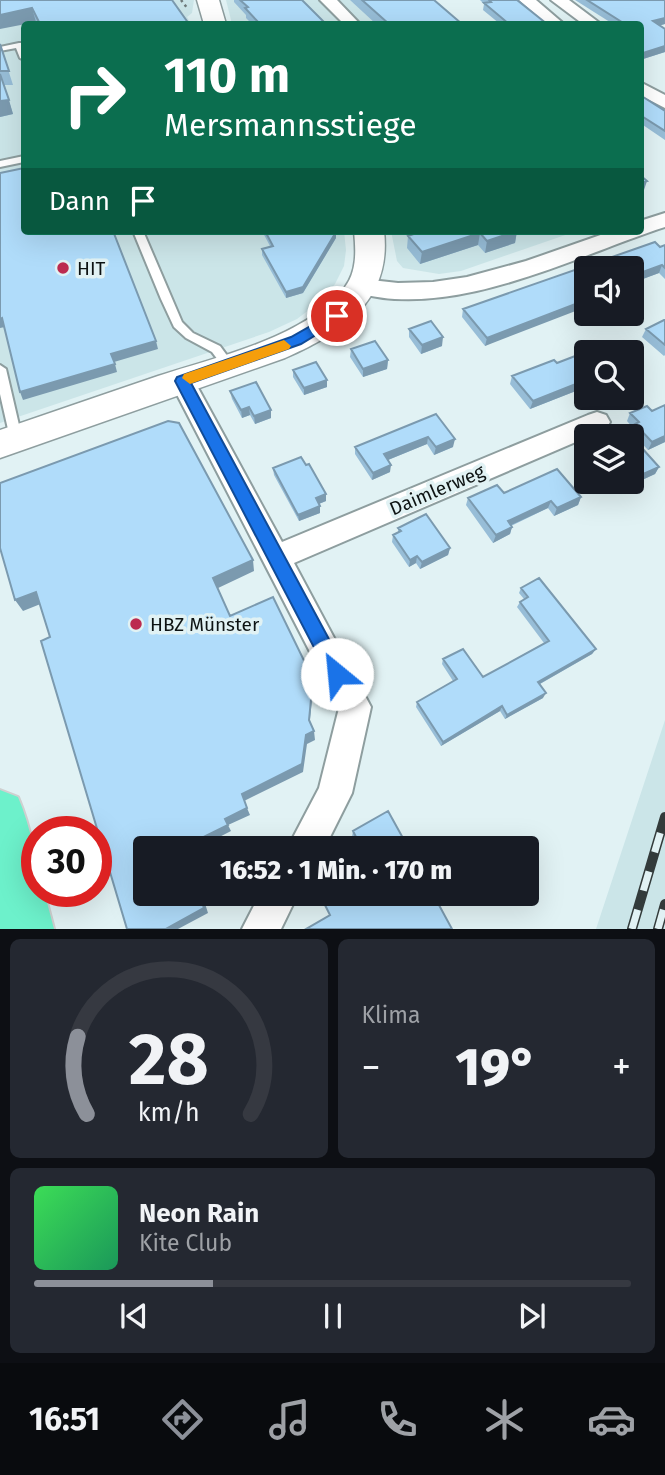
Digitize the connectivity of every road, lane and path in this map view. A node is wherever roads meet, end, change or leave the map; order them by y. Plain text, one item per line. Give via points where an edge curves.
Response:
1 (208, 0) edge
2 (328, 0) edge
3 (530, 0) edge
4 (559, 0) edge
5 (214, 21) edge
6 (349, 21) edge
7 (553, 21) edge
8 (589, 21) edge
9 (0, 49) edge
10 (21, 50) edge
11 (644, 90) edge
12 (665, 103) edge
13 (21, 160) edge
14 (0, 164) edge
15 (665, 220) edge
16 (644, 227) edge
17 (140, 235) edge
18 (369, 235) edge
19 (621, 235) edge
20 (362, 287) junction
21 (228, 365) junction
22 (0, 369) edge
23 (182, 381) junction
24 (597, 422) dead end
25 (8, 441) edge
26 (277, 558) junction
27 (0, 815) edge
28 (311, 836) edge
29 (273, 906) edge
30 (27, 929) edge
31 (261, 929) edge

1 - 5 street
2 - 6 street
3 - 7 street
4 - 8 street
9 - 10 lane via 19,45
11 - 12 street
13 - 14 lane
15 - 16 street
17 - 21 lane via 179,326 215,346
18 - 20 street via 371,261
19 - 20 street via 472,285 424,292
20 - 21 street via 345,309 307,335
21 - 23 street
22 - 25 lane
23 - 25 street
23 - 26 street
24 - 26 street, Daimlerweg
26 - 28 street via 355,707 335,793
27 - 30 highway
29 - 31 street

